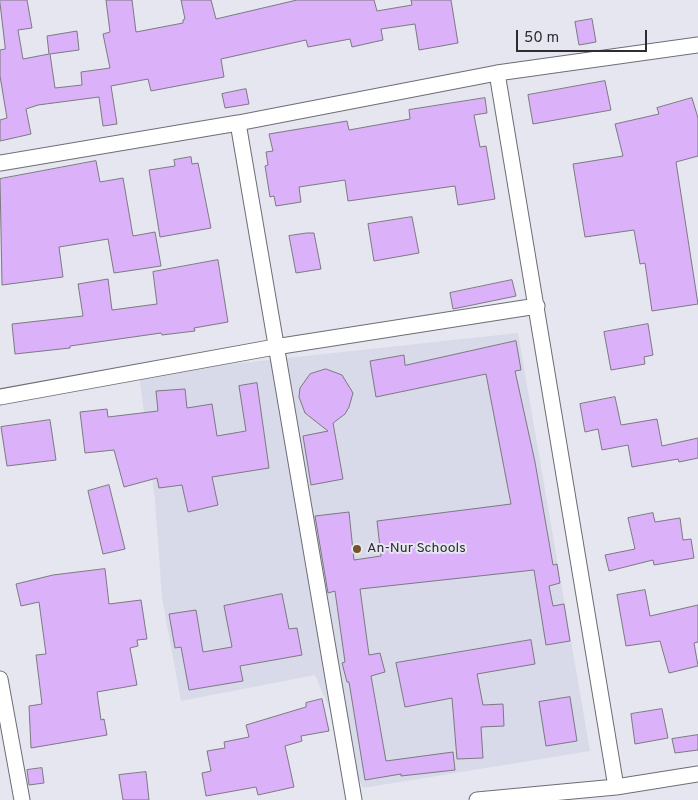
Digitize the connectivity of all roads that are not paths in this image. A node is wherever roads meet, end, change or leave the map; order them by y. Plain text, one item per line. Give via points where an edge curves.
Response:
1 (698, 45) edge
2 (497, 72) junction
3 (238, 123) junction
4 (0, 163) edge
5 (536, 306) junction
6 (275, 346) junction
7 (0, 397) edge
8 (0, 679) edge
9 (698, 774) edge
10 (616, 787) junction
11 (22, 800) edge
12 (354, 800) edge
13 (477, 800) edge

1 - 2 street
2 - 3 street
2 - 5 street
3 - 4 street
3 - 6 street
5 - 6 street
5 - 10 street
6 - 7 street
6 - 12 street
8 - 11 street
9 - 10 street
10 - 13 street

